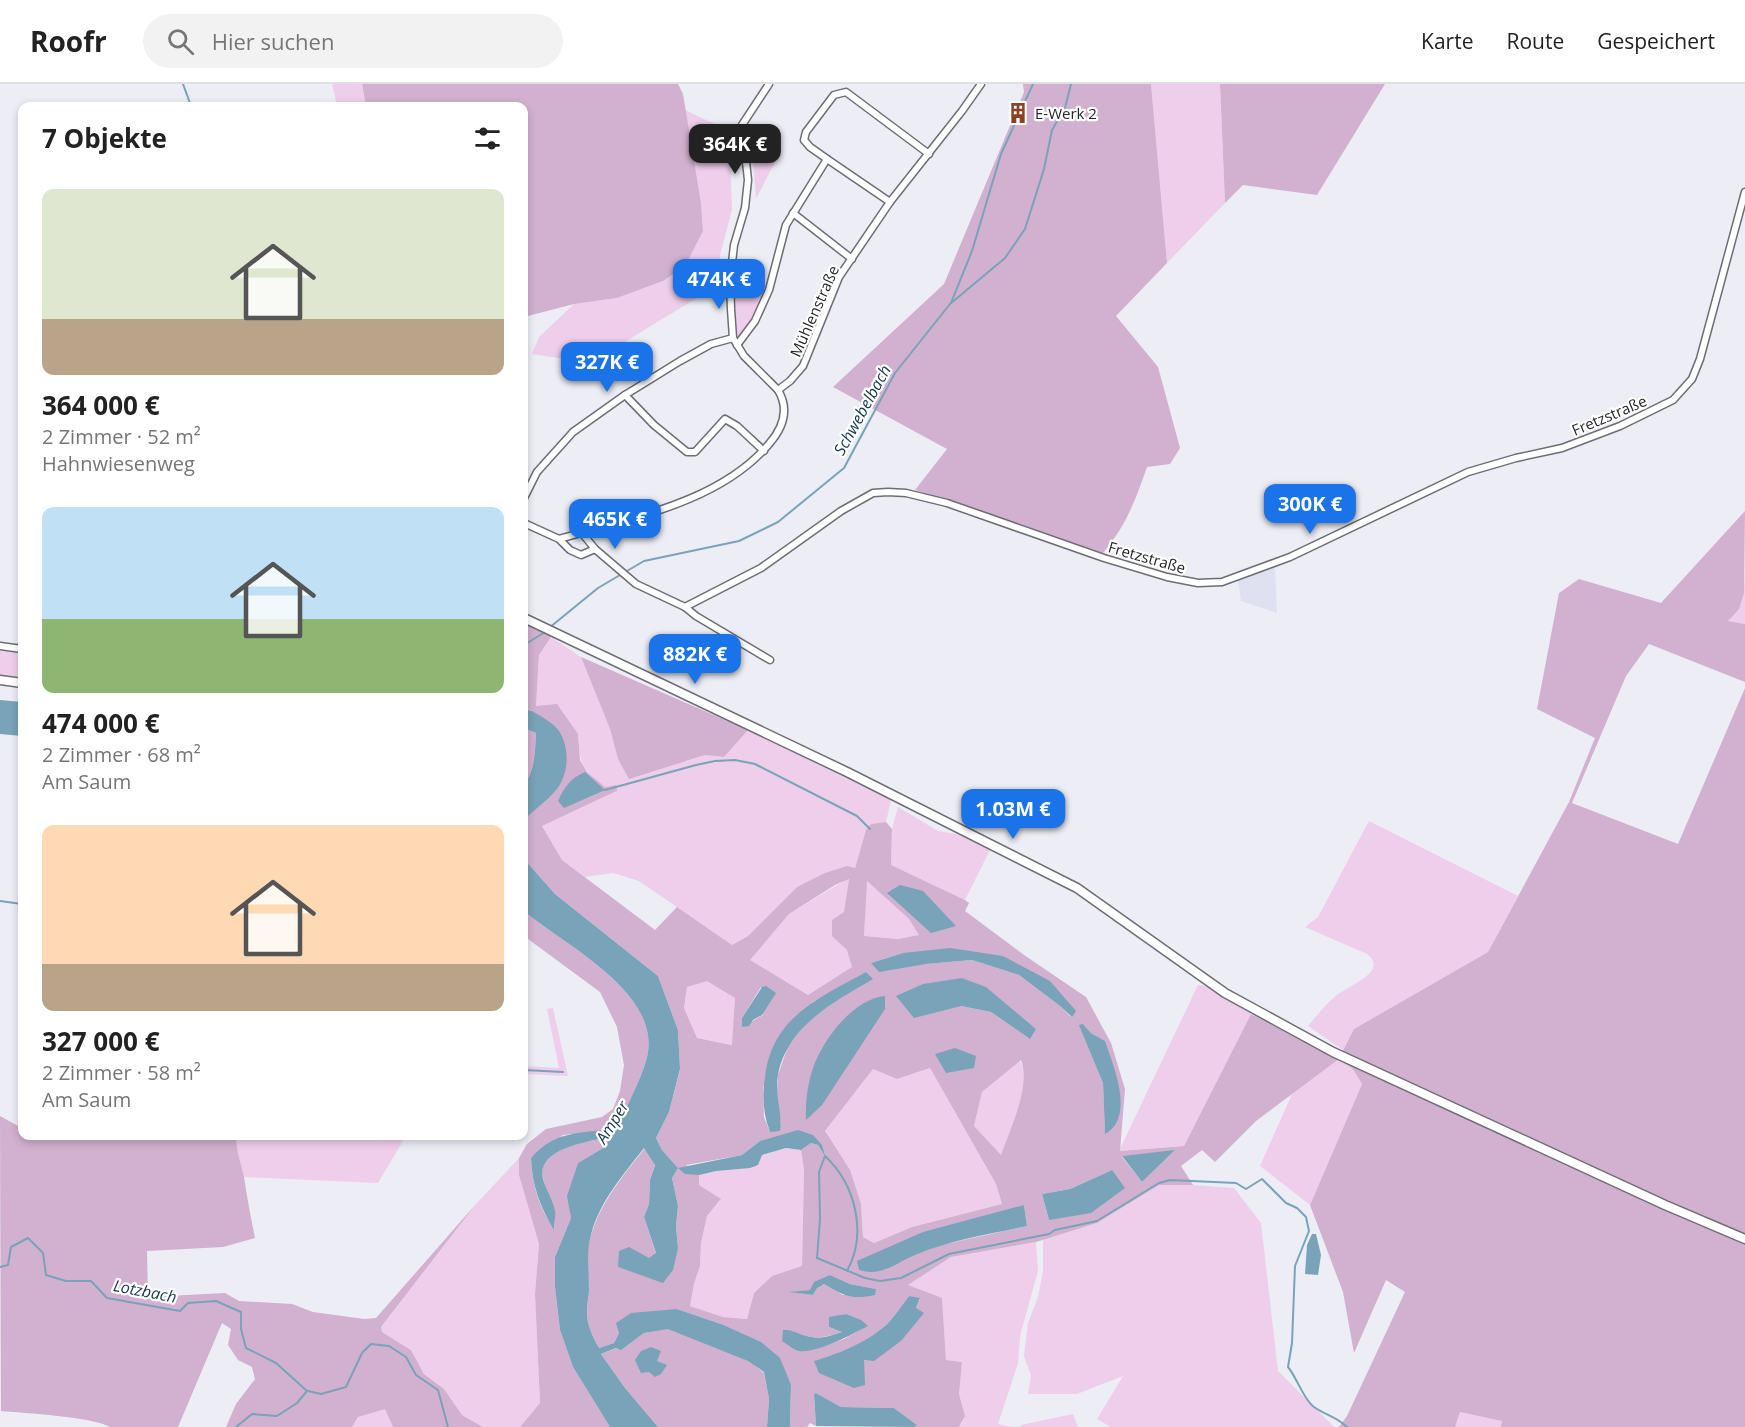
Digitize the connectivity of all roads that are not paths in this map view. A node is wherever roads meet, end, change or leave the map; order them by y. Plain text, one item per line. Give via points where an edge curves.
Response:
1 (769, 84) edge
2 (981, 84) edge
3 (929, 153) junction
4 (827, 159) junction
5 (1745, 192) edge
6 (890, 202) junction
7 (792, 213) junction
8 (852, 259) junction
9 (733, 338) junction
10 (738, 345) junction
11 (778, 390) junction
12 (625, 395) junction
13 (764, 451) junction
14 (528, 490) edge
15 (528, 525) edge
16 (582, 532) junction
17 (560, 539) junction
18 (595, 549) junction
19 (685, 607) junction
20 (528, 620) edge
21 (0, 646) edge
22 (18, 648) edge
23 (770, 660) dead end
24 (0, 680) edge
25 (18, 682) edge
26 (1745, 1239) edge

1 - 9 street via 742,125 748,180 730,281
2 - 3 street, Mühlenstraße
3 - 4 street via 846,92 834,95 806,132 804,140
3 - 6 street, Mühlenstraße
4 - 6 street
4 - 7 street
5 - 19 street, Fretzstraße via 1700,359 1692,380 1673,400 1562,448 1468,472 1290,557 1222,582 1198,583 1104,558 947,503 906,493 873,493 761,568
6 - 8 street, Mühlenstraße
7 - 8 street, Mühlenstraße
7 - 10 street via 769,290 755,321
8 - 11 street, Mühlenstraße via 838,277 803,366
9 - 10 street
9 - 12 street via 711,344
10 - 11 street
11 - 13 street via 783,399 783,422
12 - 13 street via 687,452 695,452 725,419
12 - 14 street via 573,432 537,472
13 - 16 street via 743,471 701,494
15 - 17 street
16 - 17 street
16 - 18 street
17 - 18 street via 581,555
18 - 19 street via 636,584
19 - 23 street
20 - 26 main road via 847,771 1077,888 1225,993 1333,1052
21 - 22 street
24 - 25 main road

